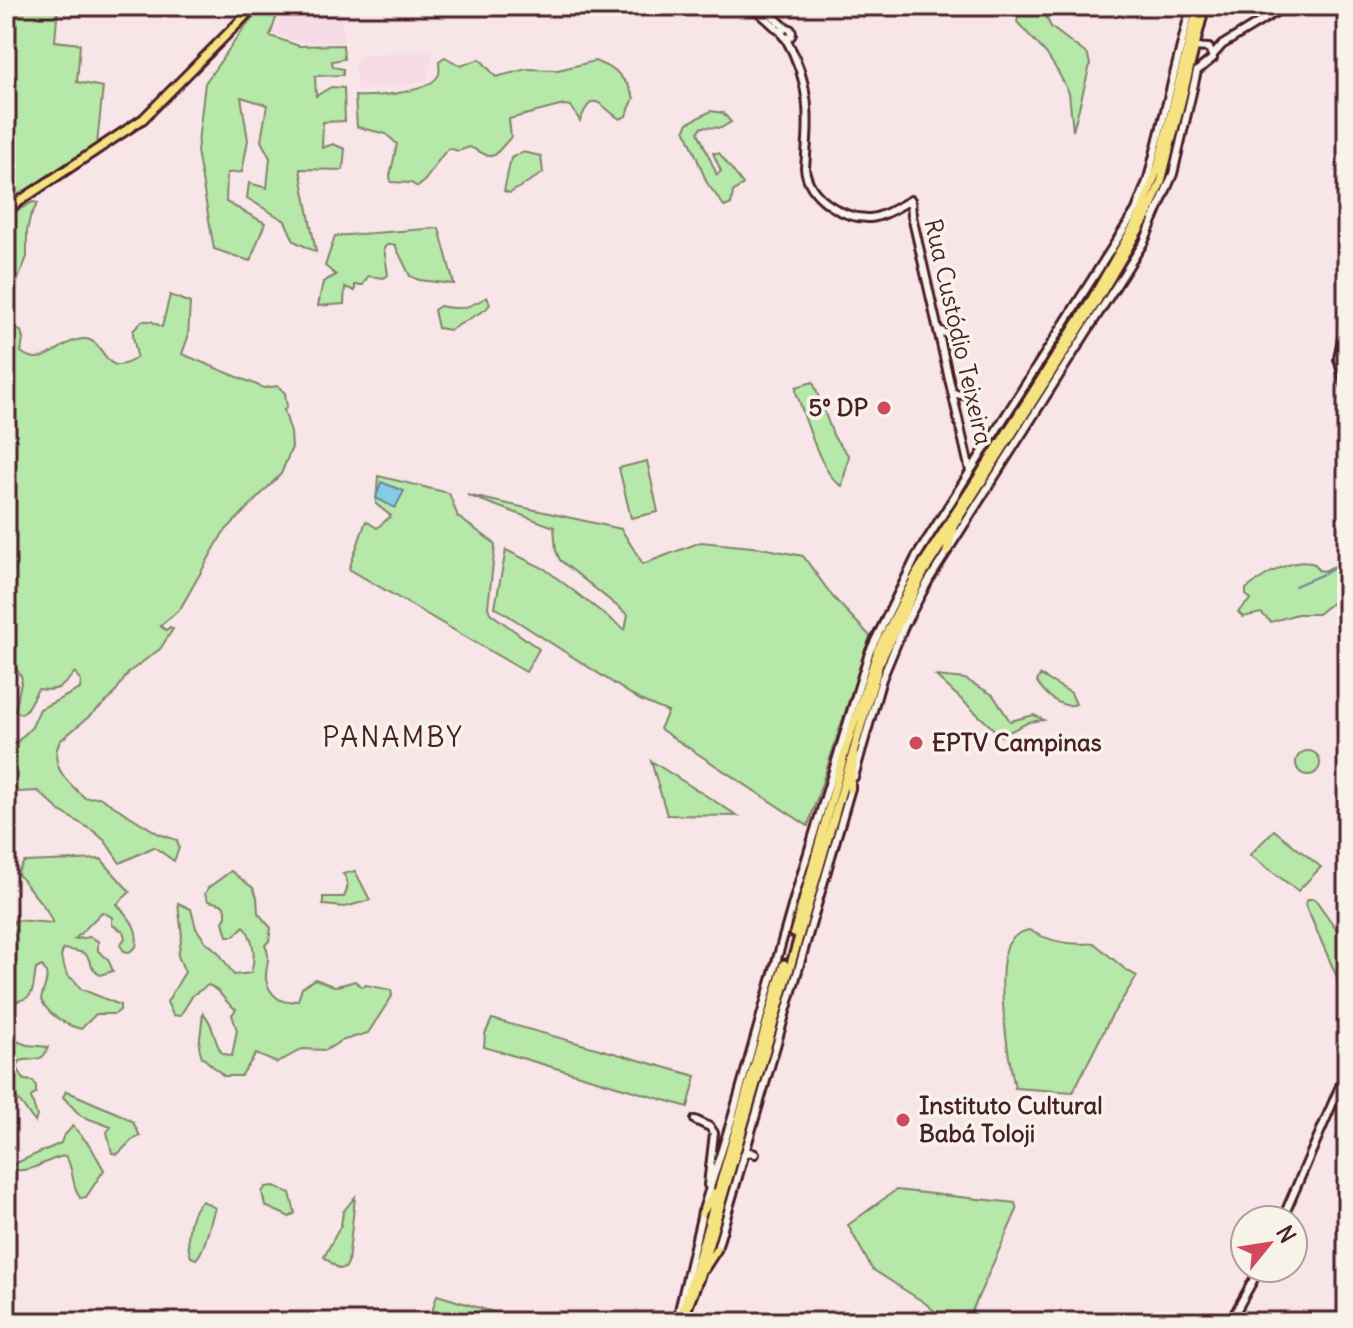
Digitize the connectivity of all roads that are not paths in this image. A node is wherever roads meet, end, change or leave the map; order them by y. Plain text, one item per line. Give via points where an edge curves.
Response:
1 (255, 6) edge
2 (752, 6) edge
3 (762, 6) edge
4 (1191, 6) edge
5 (1198, 6) edge
6 (1205, 6) edge
7 (1286, 6) edge
8 (786, 34) junction
9 (1188, 46) junction
10 (1211, 52) junction
11 (1206, 65) junction
12 (1207, 73) dead end
13 (6, 210) edge
14 (1347, 312) edge
15 (1347, 329) edge
16 (939, 330) junction
17 (953, 332) dead end
18 (935, 360) dead end
19 (947, 363) junction
20 (1347, 381) edge
21 (1347, 390) edge
22 (954, 393) junction
23 (967, 394) dead end
24 (949, 421) dead end
25 (960, 423) junction
26 (966, 452) junction
27 (981, 454) junction
28 (970, 471) junction
29 (957, 520) junction
30 (947, 551) junction
31 (920, 564) junction
32 (929, 580) junction
33 (898, 639) junction
34 (877, 652) junction
35 (886, 668) junction
36 (860, 724) junction
37 (850, 789) junction
38 (1347, 1070) edge
39 (695, 1120) dead end
40 (730, 1150) junction
41 (755, 1154) dead end
42 (744, 1155) junction
43 (1289, 1204) edge
44 (702, 1213) junction
45 (717, 1249) joint
46 (699, 1278) junction
47 (1251, 1284) edge
48 (678, 1322) edge
49 (1230, 1322) edge

1 - 13 main road via 143,119
2 - 8 main road
3 - 8 main road
4 - 9 main road
5 - 9 main road
6 - 9 main road
7 - 10 main road
8 - 16 main road, Rua Custódio Teixeira via 808,101 806,176 842,213 869,218 911,200
9 - 10 main road
9 - 27 main road via 1136,210
9 - 29 main road via 1161,182 1148,214
9 - 31 main road via 1141,214 1088,306
10 - 11 main road
11 - 12 main road
11 - 30 main road via 1197,71 1173,174 1144,242
14 - 21 main road via 1338,359
15 - 20 main road via 1342,356
16 - 17 main road
16 - 19 main road, Rua Custódio Teixeira
18 - 19 main road
19 - 22 main road, Rua Custódio Teixeira
22 - 23 main road
22 - 25 main road, Rua Custódio Teixeira
24 - 25 main road
25 - 26 main road, Rua Custódio Teixeira
26 - 27 main road via 972,458
26 - 28 main road, Rua Custódio Teixeira
27 - 28 main road
28 - 31 main road
29 - 30 main road
29 - 31 main road
30 - 32 main road
31 - 32 main road
31 - 34 main road
31 - 34 main road via 908,572 875,638
32 - 33 main road
33 - 34 main road
33 - 35 main road
34 - 35 main road
34 - 36 main road
34 - 40 main road
34 - 44 main road via 795,895
35 - 37 main road
36 - 37 main road
36 - 46 main road
37 - 42 main road
38 - 43 main road
39 - 44 main road via 710,1127 715,1137
40 - 44 main road
40 - 48 main road
41 - 42 main road
42 - 45 main road
44 - 48 main road
45 - 46 main road
46 - 48 main road
47 - 49 main road

